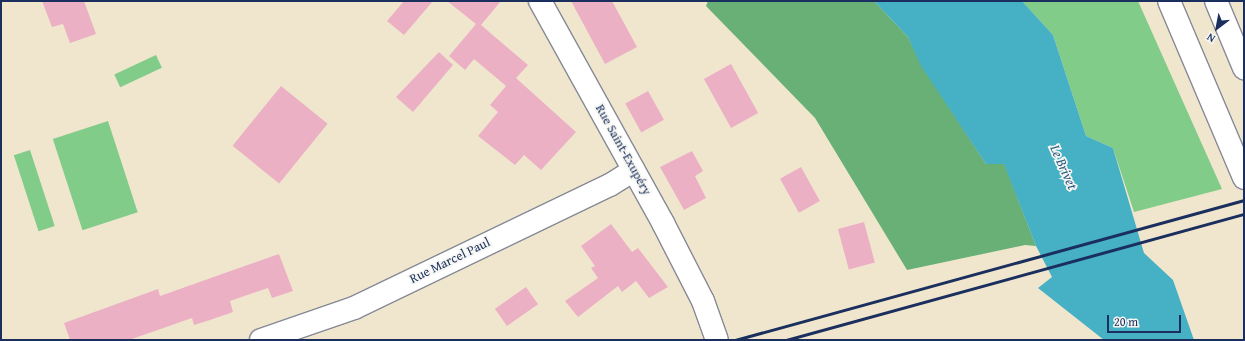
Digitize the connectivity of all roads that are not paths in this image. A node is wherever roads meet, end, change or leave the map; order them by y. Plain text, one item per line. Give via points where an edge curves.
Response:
1 (540, 1) edge
2 (1169, 1) edge
3 (1216, 1) edge
4 (1244, 68) edge
5 (634, 170) junction
6 (1240, 170) edge
7 (261, 340) edge
8 (716, 340) edge

1 - 5 main road, Rue Saint-Exupéry
2 - 6 main road
3 - 4 main road
5 - 7 main road, Rue Marcel Paul via 610,185 354,308
5 - 8 main road, Rue Saint-Exupéry via 703,301

